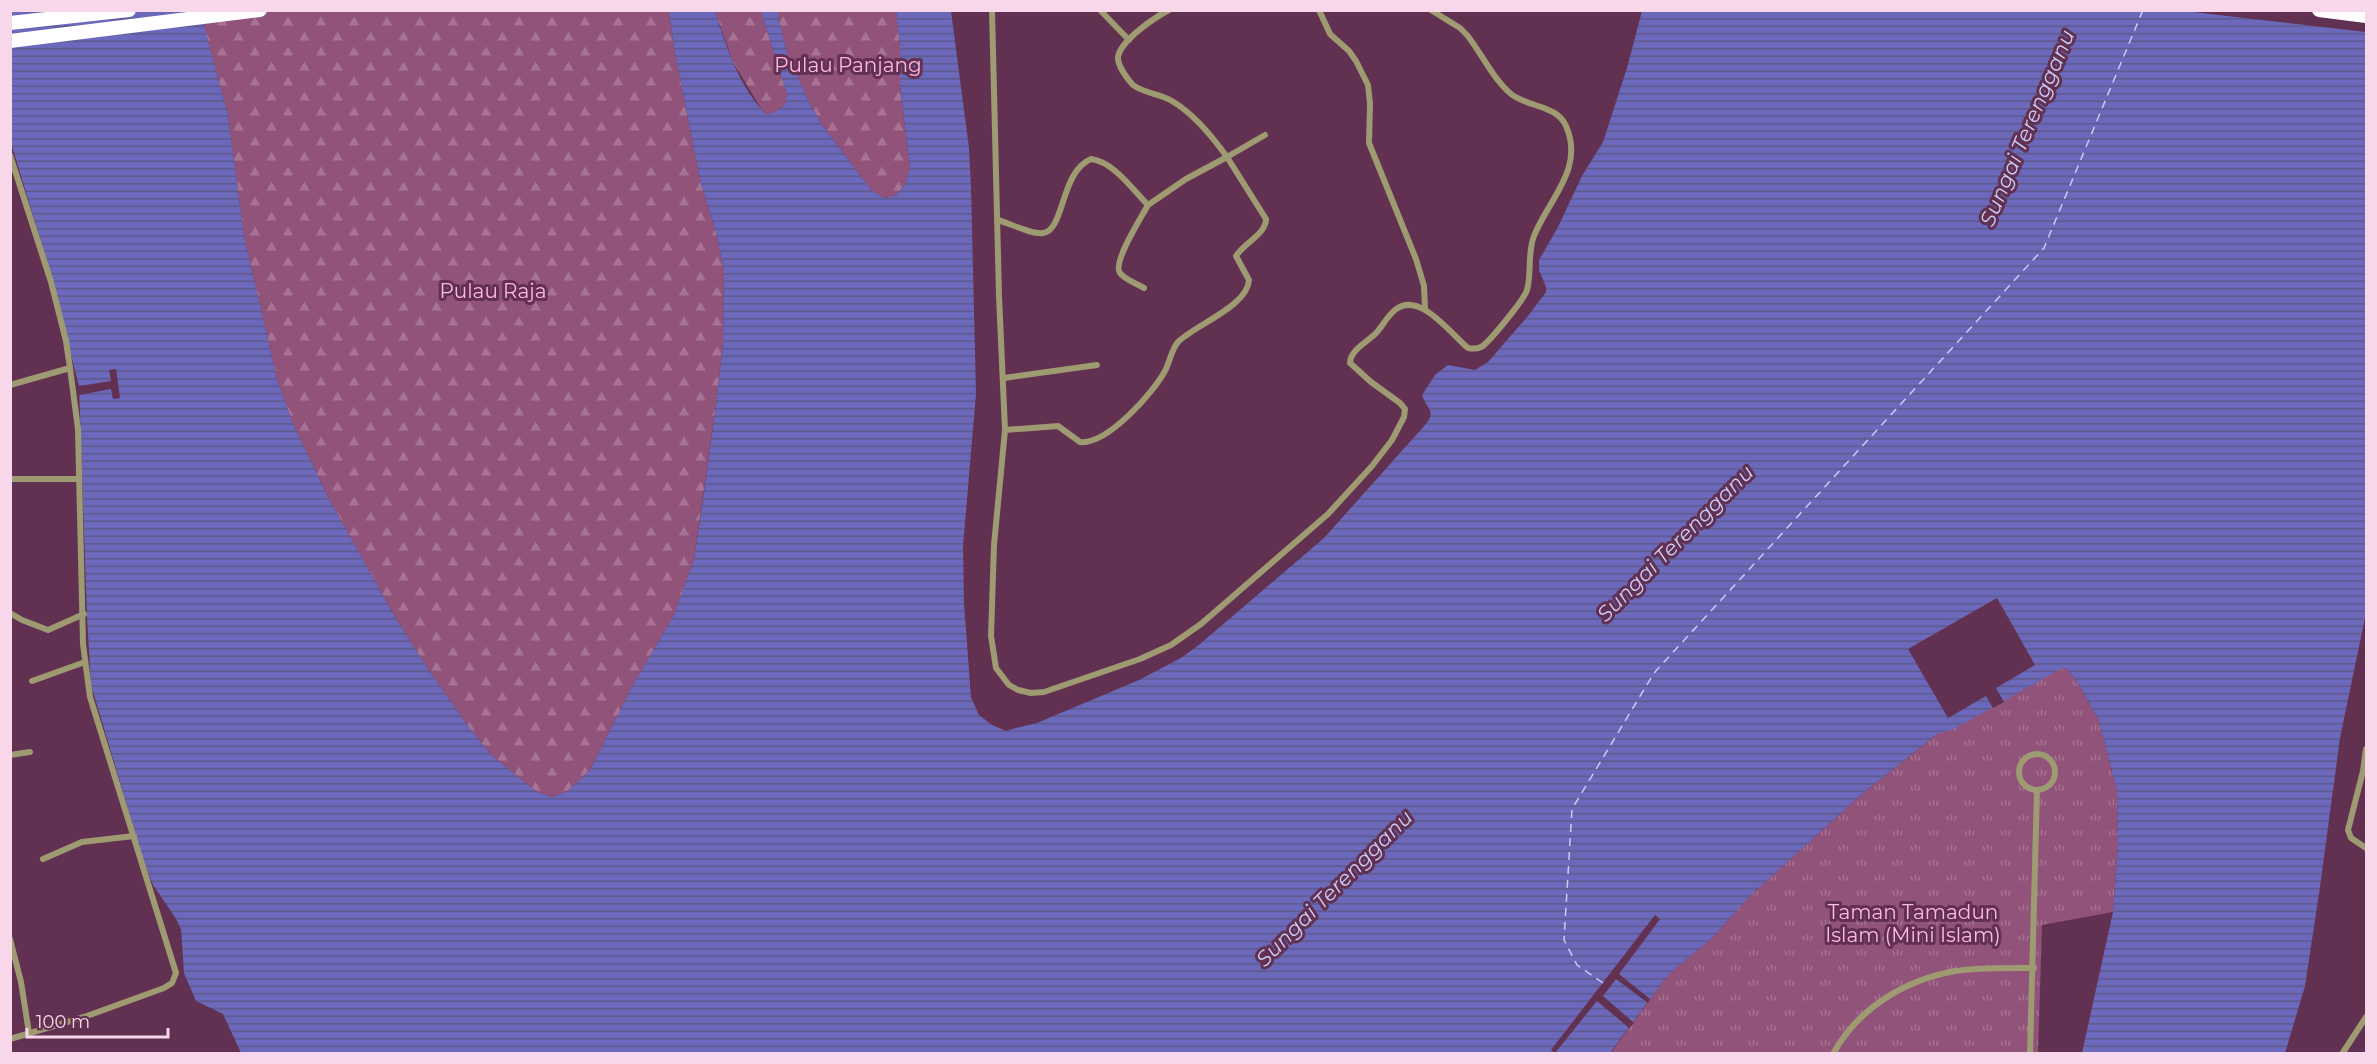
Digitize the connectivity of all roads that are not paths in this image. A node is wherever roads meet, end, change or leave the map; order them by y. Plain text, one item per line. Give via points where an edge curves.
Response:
1 (129, 10) edge
2 (260, 10) edge
3 (992, 10) edge
4 (1100, 10) edge
5 (1168, 10) edge
6 (1319, 10) edge
7 (1431, 10) edge
8 (2319, 10) edge
9 (2367, 16) edge
10 (10, 23) edge
11 (1129, 40) junction
12 (10, 41) edge
13 (1265, 135) dead end
14 (10, 155) edge
15 (1227, 157) junction
16 (1148, 205) junction
17 (998, 220) junction
18 (1144, 288) dead end
19 (1425, 309) junction
20 (1097, 365) dead end
21 (70, 368) junction
22 (1004, 378) junction
23 (10, 385) edge
24 (1005, 430) junction
25 (79, 478) junction
26 (10, 479) edge
27 (10, 613) edge
28 (84, 614) junction
29 (85, 662) junction
30 (32, 681) dead end
31 (2367, 749) edge
32 (30, 752) dead end
33 (10, 755) edge
34 (2037, 790) junction
35 (134, 836) junction
36 (2367, 848) edge
37 (43, 859) dead end
38 (10, 939) edge
39 (2034, 968) junction
40 (2367, 1017) edge
41 (28, 1033) junction
42 (10, 1039) edge
43 (1833, 1053) edge
44 (2030, 1053) edge
45 (2343, 1053) edge

1 - 10 highway
2 - 12 highway
3 - 17 street
4 - 11 street
5 - 11 street
6 - 19 street via 1330,34 1349,51 1368,85 1369,143 1416,259 1424,286
7 - 19 street via 1467,35 1510,93 1557,115 1566,127 1570,164 1563,185 1533,238 1526,294 1486,343 1480,348 1468,348
8 - 9 highway
11 - 15 street via 1118,55 1132,84 1173,101 1206,130
13 - 15 street
14 - 21 street via 51,282
15 - 16 street
15 - 24 street via 1266,219 1263,229 1236,256 1249,280 1246,291 1177,343 1151,391 1095,441 1080,442 1053,425
16 - 17 street via 1106,164 1091,159 1073,175 1059,217 1050,231 1036,233
16 - 18 street via 1122,252 1119,270
17 - 22 street
19 - 24 street via 1412,305 1396,308 1350,358 1354,368 1404,409 1401,426 1392,440 1347,495 1185,637 1148,656 1044,692 1031,693 1009,685 1001,677 993,655 994,545
20 - 22 street
21 - 23 street
21 - 25 street
22 - 24 street
25 - 26 street
25 - 28 street
27 - 28 street via 48,630
28 - 29 street
29 - 30 street
29 - 35 street via 92,704
31 - 36 street via 2348,830 2351,838
32 - 33 street
34 - 34 street via 2022,783 2019,772 2026,757 2037,754 2047,757 2055,771 2048,786
34 - 39 street
35 - 37 street via 82,842
35 - 41 street via 176,973 174,979 164,988
38 - 41 street
39 - 43 street via 1955,971 1916,982 1874,1005 1852,1026
39 - 44 street
40 - 45 street
41 - 42 street

